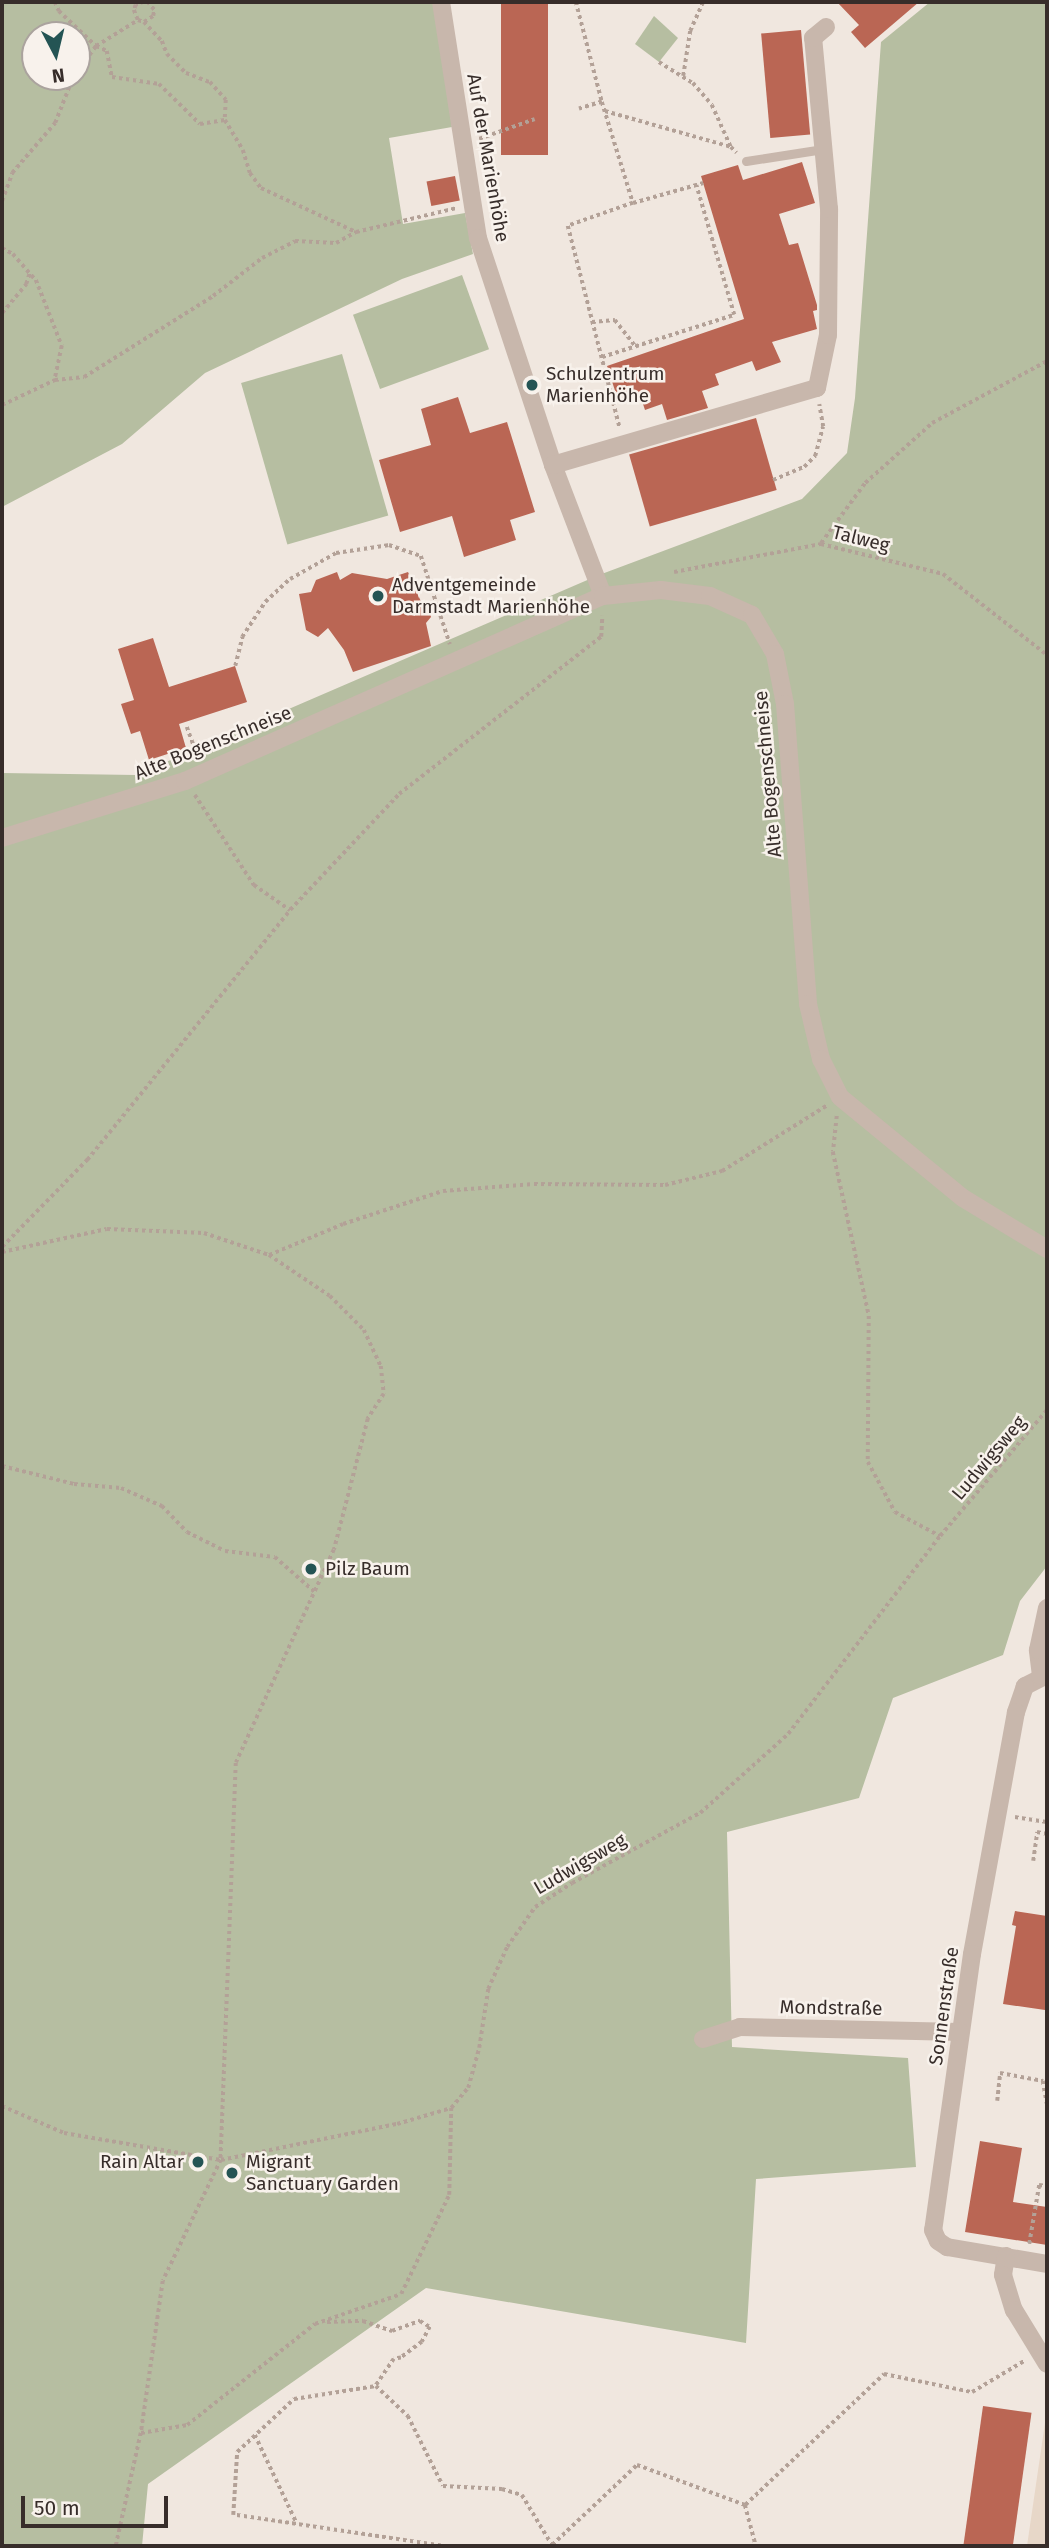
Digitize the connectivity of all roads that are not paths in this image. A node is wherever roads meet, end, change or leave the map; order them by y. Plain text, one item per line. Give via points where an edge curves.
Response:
1 (441, 2) edge
2 (826, 27) dead end
3 (824, 149) junction
4 (746, 161) road end
5 (554, 465) junction
6 (603, 596) junction
7 (2, 838) edge
8 (1047, 1249) edge
9 (1047, 1608) edge
10 (1044, 1675) edge
11 (960, 2032) junction
12 (703, 2039) dead end
13 (1006, 2256) junction
14 (1047, 2264) edge
15 (1043, 2358) edge

1 - 5 street, Auf der Marienhöhe via 478,238
2 - 3 street via 813,38
3 - 4 lane
3 - 5 street via 829,209 828,335 817,388
5 - 6 street, Auf der Marienhöhe
6 - 7 street, Alte Bogenschneise via 185,781
6 - 8 street, Alte Bogenschneise via 661,590 710,596 752,615 775,654 785,704 808,1004 821,1059 840,1097 963,1198
9 - 10 street via 1038,1650
10 - 11 street, Sonnenstraße via 1025,1686 1016,1712
11 - 12 street, Mondstraße via 740,2026
11 - 13 street, Sonnenstraße via 933,2230 947,2247
13 - 14 street, Sonnenstraße
13 - 15 street via 1003,2275 1014,2310

